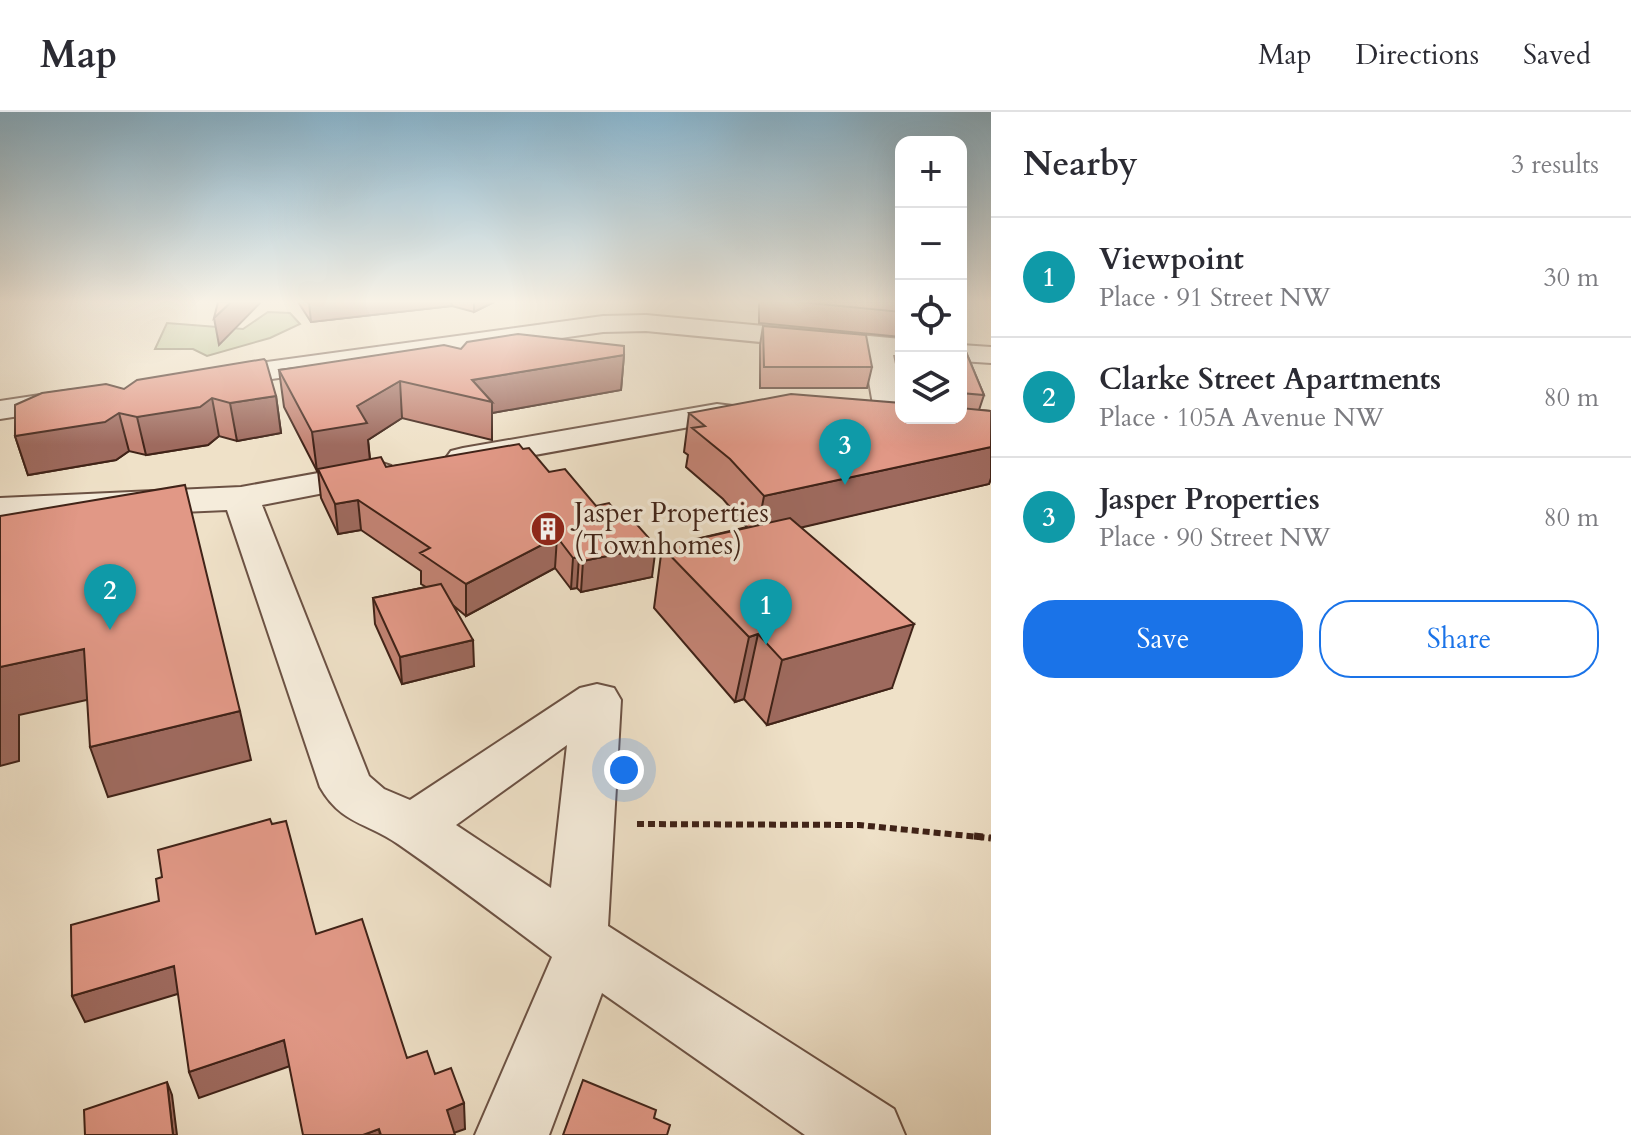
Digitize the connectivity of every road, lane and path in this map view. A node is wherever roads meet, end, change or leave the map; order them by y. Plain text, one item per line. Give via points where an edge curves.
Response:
1 (410, 350) edge
2 (889, 350) edge
3 (967, 353) edge
4 (991, 355) edge
5 (187, 382) edge
6 (94, 396) edge
7 (0, 410) edge
8 (775, 418) edge
9 (892, 428) edge
10 (241, 498) junction
11 (0, 509) edge
12 (588, 824) junction
13 (414, 826) junction
14 (991, 838) edge
15 (582, 943) junction
16 (512, 1135) edge
17 (868, 1135) edge

1 - 5 street
2 - 9 street
3 - 4 street
6 - 7 street
8 - 10 street via 717,413
10 - 11 street
10 - 13 street via 347,787 365,804
12 - 13 street via 597,700
12 - 14 path via 789,823
12 - 15 street
13 - 15 street
15 - 16 street
15 - 17 street

